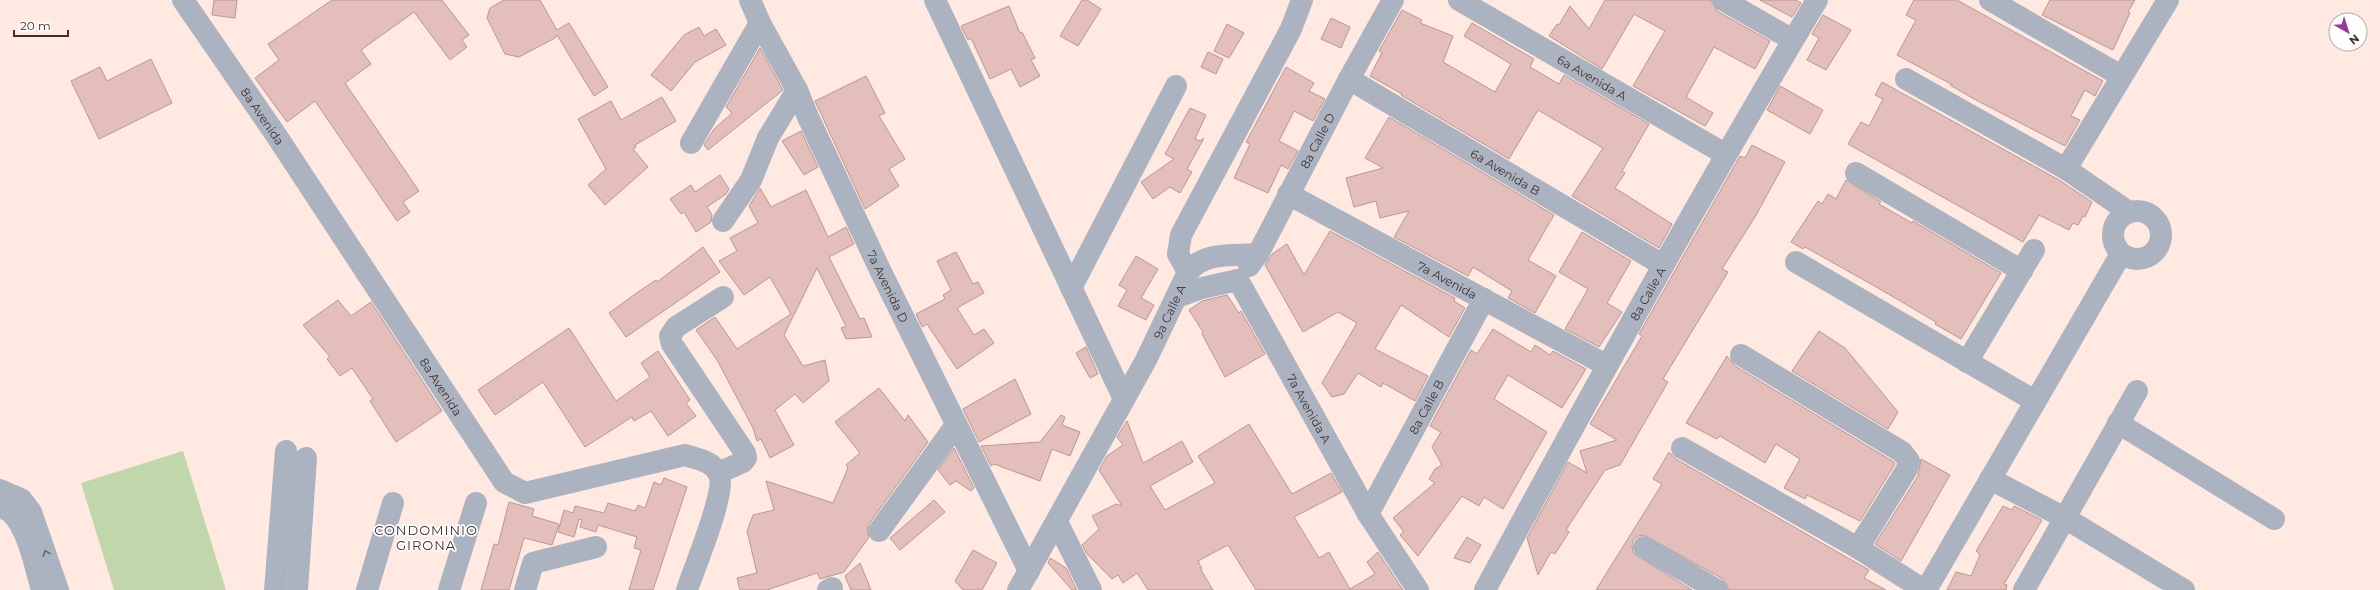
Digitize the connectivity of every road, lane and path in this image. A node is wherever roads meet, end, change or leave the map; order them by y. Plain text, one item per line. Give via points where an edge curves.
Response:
1 (183, 0) edge
2 (750, 0) edge
3 (935, 0) edge
4 (1302, 0) edge
5 (1393, 0) edge
6 (1459, 0) edge
7 (1723, 0) edge
8 (1817, 0) edge
9 (1990, 0) edge
10 (2168, 0) edge
11 (760, 23) junction
12 (1793, 40) junction
13 (2121, 76) junction
14 (1906, 78) dead end
15 (1349, 79) junction
16 (1176, 86) dead end
17 (797, 90) junction
18 (691, 143) dead end
19 (1725, 154) junction
20 (2066, 169) junction
21 (1856, 173) dead end
22 (1288, 194) junction
23 (2129, 212) junction
24 (723, 221) dead end
25 (2034, 250) dead end
26 (1258, 254) junction
27 (2121, 254) junction
28 (1796, 262) dead end
29 (1663, 265) junction
30 (2022, 271) junction
31 (1188, 272) junction
32 (1238, 280) junction
33 (1071, 288) junction
34 (723, 297) dead end
35 (1177, 297) junction
36 (1484, 298) junction
37 (1741, 355) dead end
38 (1967, 362) junction
39 (1606, 365) junction
40 (2137, 391) dead end
41 (1124, 399) junction
42 (2035, 401) junction
43 (2118, 424) junction
44 (956, 425) junction
45 (1682, 448) dead end
46 (286, 451) dead end
47 (306, 458) dead end
48 (718, 473) junction
49 (1990, 479) junction
50 (0, 490) edge
51 (393, 503) dead end
52 (476, 503) dead end
53 (0, 507) edge
54 (1368, 514) junction
55 (2065, 518) junction
56 (2274, 519) dead end
57 (1057, 522) junction
58 (879, 531) dead end
59 (596, 547) dead end
60 (1644, 547) dead end
61 (1858, 548) junction
62 (1029, 571) junction
63 (42, 590) edge
64 (58, 590) edge
65 (275, 590) edge
66 (297, 590) edge
67 (366, 590) edge
68 (448, 590) edge
69 (525, 590) edge
70 (686, 590) edge
71 (1018, 590) edge
72 (1091, 590) edge
73 (1418, 590) edge
74 (1485, 590) edge
75 (1717, 590) edge
76 (1925, 590) edge
77 (2024, 590) edge
78 (2184, 590) edge

1 - 48 street, 8a Avenida via 276,135 504,482 526,493 685,455 708,462
2 - 11 street, 7a Avenida D
3 - 33 street
4 - 31 street, 9a Calle A via 1291,29 1181,235 1178,254
5 - 15 street, 8a Calle D
6 - 19 street, 6a Avenida A
7 - 12 street
8 - 12 street, 8a Calle A
9 - 13 street
10 - 13 street
11 - 17 street, 7a Avenida D
11 - 18 street
12 - 19 street, 8a Calle A
13 - 20 street
14 - 20 street
15 - 22 street, 8a Calle D
15 - 29 street, 6a Avenida B
16 - 33 street
17 - 24 street via 768,138 751,180
17 - 44 street, 7a Avenida D via 881,272
19 - 29 street, 8a Calle A
20 - 23 street
21 - 30 street
22 - 26 street, 8a Calle D
22 - 36 street, 7a Avenida
23 - 27 street via 2118,219 2113,231 2114,243
23 - 27 street via 2138,210 2155,218 2162,235 2155,252 2147,258 2134,259
25 - 30 street
26 - 31 street via 1205,258
26 - 32 street, 8a Calle D
27 - 42 street
28 - 38 street
29 - 39 street, 8a Calle A
30 - 38 street
31 - 35 street, 9a Calle A
32 - 35 street
32 - 54 street, 7a Avenida A
33 - 41 street
34 - 48 street via 676,327 670,336 672,344 745,453 746,458 743,462
35 - 41 street, 9a Calle A
36 - 39 street, 7a Avenida
36 - 54 street, 8a Calle B
37 - 61 street via 1902,452 1909,461 1907,469
38 - 42 street
39 - 74 street, 8a Calle A
40 - 43 street
41 - 57 street, 9a Calle A
42 - 49 street
43 - 55 street
43 - 56 street
44 - 58 street
44 - 62 street, 7a Avenida D
45 - 61 street
46 - 65 street
47 - 66 street
48 - 70 street via 721,484 718,500
49 - 55 street
49 - 76 street
64 -> 50 street via 31,512 21,498
51 - 67 street
52 - 68 street
53 - 63 street via 15,515 24,533
54 - 73 street, 7a Avenida A
55 - 77 street
55 - 78 street
57 - 62 street, 9a Calle A
57 - 72 street
59 - 69 street via 533,564
60 - 75 street
61 - 76 street
62 - 71 street, 9a Calle A

